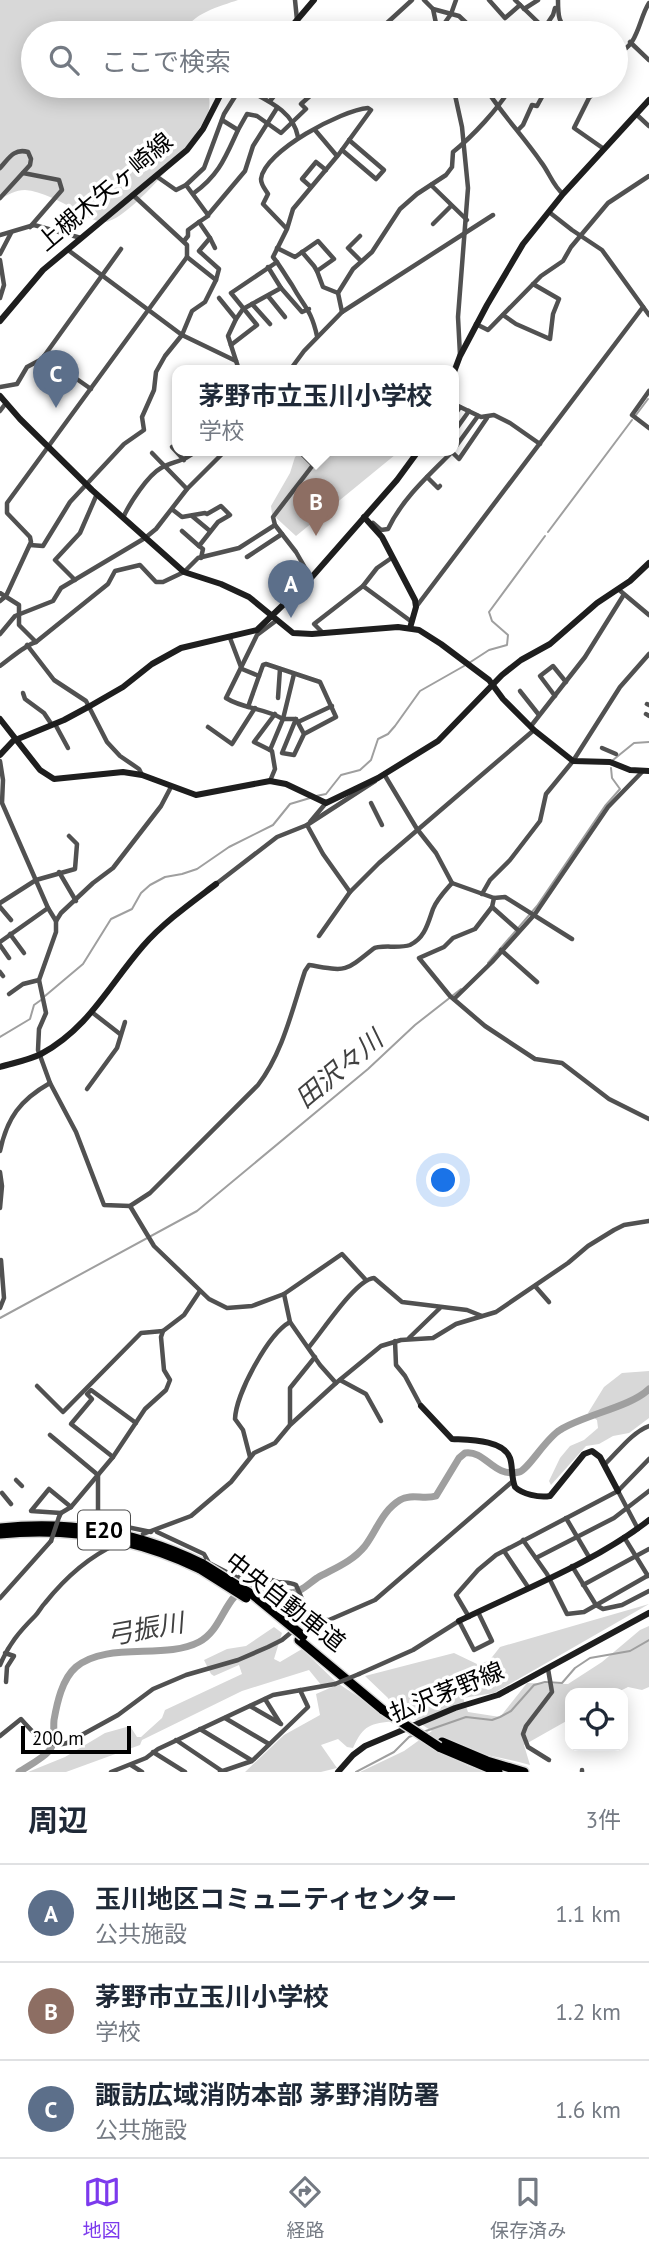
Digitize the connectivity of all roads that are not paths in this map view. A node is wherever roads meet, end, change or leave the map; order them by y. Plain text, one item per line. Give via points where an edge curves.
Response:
1 (295, 0) edge
2 (314, 0) edge
3 (412, 0) edge
4 (424, 0) edge
5 (456, 0) edge
6 (489, 0) edge
7 (514, 0) edge
8 (538, 0) edge
9 (558, 0) edge
10 (649, 3) edge
11 (522, 7) junction
12 (433, 9) junction
13 (451, 15) junction
14 (297, 20) joint
15 (389, 21) edge
16 (436, 21) edge
17 (447, 21) edge
18 (464, 21) edge
19 (534, 21) edge
20 (549, 21) edge
21 (560, 21) edge
22 (630, 42) junction
23 (628, 44) edge
24 (649, 60) edge
25 (218, 98) edge
26 (234, 98) edge
27 (264, 98) edge
28 (272, 98) edge
29 (308, 98) edge
30 (455, 98) edge
31 (491, 98) edge
32 (503, 98) edge
33 (541, 98) edge
34 (589, 98) edge
35 (649, 100) edge
36 (270, 101) junction
37 (497, 107) junction
38 (277, 108) junction
39 (636, 114) junction
40 (222, 120) junction
41 (293, 122) junction
42 (267, 124) junction
43 (649, 126) edge
44 (237, 130) junction
45 (315, 130) junction
46 (518, 130) junction
47 (298, 137) junction
48 (349, 140) junction
49 (463, 145) junction
50 (604, 149) junction
51 (342, 150) junction
52 (337, 156) junction
53 (0, 168) edge
54 (326, 170) junction
55 (23, 173) junction
56 (156, 176) junction
57 (649, 176) edge
58 (186, 185) junction
59 (431, 185) junction
60 (311, 187) junction
61 (194, 193) junction
62 (563, 194) junction
63 (133, 195) junction
64 (0, 198) edge
65 (451, 206) junction
66 (549, 211) junction
67 (208, 215) junction
68 (493, 215) dead end
69 (467, 220) junction
70 (199, 222) junction
71 (433, 224) dead end
72 (30, 227) junction
73 (287, 229) junction
74 (12, 232) junction
75 (0, 235) edge
76 (465, 235) junction
77 (359, 236) dead end
78 (581, 236) junction
79 (82, 238) junction
80 (210, 238) junction
81 (184, 241) junction
82 (215, 248) dead end
83 (276, 248) junction
84 (121, 249) dead end
85 (67, 250) junction
86 (302, 252) junction
87 (0, 257) edge
88 (187, 257) junction
89 (361, 261) junction
90 (277, 262) junction
91 (268, 267) junction
92 (317, 271) junction
93 (101, 277) junction
94 (216, 281) junction
95 (533, 284) junction
96 (281, 288) junction
97 (338, 293) junction
98 (268, 296) junction
99 (0, 298) edge
100 (219, 298) dead end
101 (252, 304) junction
102 (643, 307) junction
103 (243, 309) junction
104 (309, 309) junction
105 (147, 310) junction
106 (342, 312) junction
107 (503, 315) junction
108 (649, 315) edge
109 (285, 317) dead end
110 (236, 319) junction
111 (0, 321) edge
112 (270, 324) dead end
113 (476, 324) junction
114 (182, 335) junction
115 (317, 336) junction
116 (231, 345) junction
117 (44, 356) junction
118 (460, 356) junction
119 (236, 361) junction
120 (237, 365) edge
121 (294, 365) edge
122 (457, 365) edge
123 (0, 387) edge
124 (90, 390) junction
125 (648, 394) edge
126 (0, 396) edge
127 (6, 403) junction
128 (460, 407) edge
129 (0, 411) edge
130 (470, 411) junction
131 (478, 416) junction
132 (487, 418) junction
133 (459, 426) edge
134 (649, 428) edge
135 (459, 431) edge
136 (465, 434) junction
137 (459, 442) edge
138 (540, 444) junction
139 (49, 447) junction
140 (152, 453) dead end
141 (181, 456) edge
142 (189, 456) edge
143 (220, 456) edge
144 (304, 456) edge
145 (415, 456) edge
146 (447, 456) edge
147 (457, 456) edge
148 (184, 460) junction
149 (166, 467) junction
150 (427, 477) junction
151 (86, 484) junction
152 (440, 486) dead end
153 (187, 489) junction
154 (97, 494) junction
155 (7, 503) junction
156 (173, 510) junction
157 (0, 511) edge
158 (191, 516) junction
159 (123, 518) junction
160 (366, 520) junction
161 (275, 525) junction
162 (182, 531) dead end
163 (210, 531) junction
164 (282, 534) junction
165 (145, 538) junction
166 (30, 545) junction
167 (199, 546) junction
168 (247, 557) dead end
169 (201, 558) junction
170 (390, 559) dead end
171 (649, 564) edge
172 (184, 572) junction
173 (311, 578) junction
174 (75, 580) junction
175 (363, 586) junction
176 (618, 589) junction
177 (3, 594) edge
178 (623, 596) junction
179 (0, 601) edge
180 (416, 607) junction
181 (20, 614) junction
182 (649, 615) edge
183 (275, 619) junction
184 (411, 625) junction
185 (323, 633) junction
186 (0, 634) edge
187 (230, 638) junction
188 (36, 642) junction
189 (27, 645) junction
190 (649, 654) edge
191 (0, 666) edge
192 (242, 668) junction
193 (281, 669) junction
194 (294, 674) junction
195 (259, 676) junction
196 (566, 682) junction
197 (493, 684) junction
198 (520, 691) dead end
199 (23, 693) dead end
200 (555, 696) junction
201 (278, 698) dead end
202 (90, 706) junction
203 (331, 706) junction
204 (248, 707) junction
205 (256, 708) junction
206 (275, 714) junction
207 (539, 715) junction
208 (0, 719) edge
209 (283, 719) junction
210 (297, 721) junction
211 (54, 725) junction
212 (208, 727) dead end
213 (533, 728) junction
214 (304, 734) junction
215 (18, 739) junction
216 (68, 748) dead end
217 (601, 748) dead end
218 (270, 750) junction
219 (616, 754) dead end
220 (0, 755) edge
221 (0, 761) edge
222 (573, 761) junction
223 (645, 771) edge
224 (142, 775) junction
225 (381, 776) junction
226 (270, 781) junction
227 (172, 787) junction
228 (326, 803) junction
229 (371, 803) dead end
230 (307, 825) junction
231 (382, 825) dead end
232 (416, 829) junction
233 (69, 836) dead end
234 (59, 872) junction
235 (36, 880) junction
236 (452, 883) junction
237 (216, 884) joint
238 (350, 892) junction
239 (482, 894) junction
240 (494, 898) junction
241 (76, 901) junction
242 (0, 905) edge
243 (492, 907) junction
244 (48, 908) junction
245 (533, 913) junction
246 (11, 920) dead end
247 (56, 921) junction
248 (518, 930) junction
249 (10, 934) junction
250 (318, 936) dead end
251 (572, 939) dead end
252 (0, 944) edge
253 (501, 950) junction
254 (24, 953) dead end
255 (9, 958) dead end
256 (39, 980) junction
257 (537, 982) dead end
258 (9, 994) dead end
259 (453, 998) junction
260 (93, 1013) junction
261 (125, 1022) dead end
262 (120, 1035) junction
263 (39, 1055) junction
264 (0, 1067) edge
265 (50, 1083) junction
266 (88, 1089) dead end
267 (649, 1119) edge
268 (0, 1151) edge
269 (0, 1172) edge
270 (130, 1206) junction
271 (0, 1208) edge
272 (649, 1221) edge
273 (1, 1260) edge
274 (365, 1279) junction
275 (535, 1286) junction
276 (200, 1291) junction
277 (284, 1294) junction
278 (549, 1303) dead end
279 (440, 1307) junction
280 (0, 1308) edge
281 (483, 1316) junction
282 (290, 1322) junction
283 (163, 1331) junction
284 (408, 1339) junction
285 (396, 1341) junction
286 (309, 1347) junction
287 (315, 1357) junction
288 (338, 1382) junction
289 (37, 1386) dead end
290 (421, 1406) joint
291 (382, 1421) dead end
292 (136, 1423) junction
293 (290, 1425) junction
294 (649, 1426) edge
295 (50, 1435) dead end
296 (113, 1457) junction
297 (250, 1457) junction
298 (649, 1459) edge
299 (604, 1465) junction
300 (97, 1475) junction
301 (16, 1480) dead end
302 (513, 1481) junction
303 (22, 1486) dead end
304 (618, 1491) junction
305 (649, 1491) edge
306 (2, 1493) edge
307 (11, 1504) dead end
308 (71, 1507) junction
309 (628, 1510) junction
310 (60, 1515) junction
311 (566, 1518) junction
312 (649, 1520) edge
313 (0, 1528) edge
314 (638, 1529) junction
315 (154, 1532) junction
316 (0, 1534) edge
317 (144, 1534) dead end
318 (577, 1537) junction
319 (624, 1538) junction
320 (523, 1540) junction
321 (117, 1544) dead end
322 (649, 1549) edge
323 (504, 1550) junction
324 (589, 1557) junction
325 (536, 1558) junction
326 (636, 1558) junction
327 (202, 1566) junction
328 (572, 1566) junction
329 (648, 1576) edge
330 (548, 1579) junction
331 (583, 1585) junction
332 (528, 1587) junction
333 (649, 1591) edge
334 (0, 1598) edge
335 (596, 1605) junction
336 (478, 1612) junction
337 (649, 1613) edge
338 (468, 1617) junction
339 (459, 1621) junction
340 (298, 1626) junction
341 (5, 1653) junction
342 (0, 1665) edge
343 (548, 1669) junction
344 (6, 1682) dead end
345 (300, 1690) junction
346 (265, 1699) junction
347 (250, 1706) junction
348 (225, 1718) junction
349 (284, 1726) junction
350 (200, 1729) junction
351 (0, 1736) edge
352 (176, 1740) junction
353 (269, 1744) junction
354 (440, 1745) junction
355 (153, 1752) junction
356 (549, 1760) dead end
357 (252, 1761) junction
358 (130, 1765) junction
359 (111, 1772) edge
360 (142, 1772) edge
361 (185, 1772) edge
362 (222, 1772) edge
363 (338, 1772) edge
364 (498, 1772) edge
365 (524, 1772) edge

1 - 14 street
2 - 14 street
3 - 15 street
4 - 12 street
5 - 13 street
6 - 11 street via 505,18
7 - 11 street
8 - 11 street
9 - 20 street
9 - 21 street
10 - 22 street
11 - 19 street
12 - 13 street
12 - 16 street
13 - 17 street
13 - 18 street
22 - 23 street
22 - 24 street
25 - 56 street, 上槻木矢ヶ崎線 via 187,150
26 - 40 street
27 - 36 street
28 - 36 street
29 - 41 street via 301,104 306,109
30 - 49 street
31 - 37 street
32 - 37 street
33 - 46 street via 537,106 531,105
34 - 50 street via 574,128
35 - 39 street
36 - 38 street
37 - 46 street
37 - 49 street
38 - 41 street
38 - 42 street
39 - 43 street
39 - 50 street
40 - 44 street
40 - 58 street via 204,168
41 - 42 street via 281,133
41 - 47 street
42 - 44 street via 247,114
42 - 67 street via 245,171
44 - 61 street via 218,172
45 - 47 street
45 - 48 street via 368,108 371,110
45 - 52 street
46 - 62 street
47 - 73 street via 266,167 261,179 268,194 262,204
48 - 51 street
48 - 51 street via 384,170 376,179
49 - 59 street via 453,152 446,175
49 - 69 street
50 - 62 street
51 - 52 street
52 - 54 street
53 - 55 street via 21,150 31,159
54 - 60 street
54 - 60 street via 316,162 302,179
55 - 64 street
55 - 72 street via 59,180 62,185
56 - 58 street via 176,190
56 - 63 street, 上槻木矢ヶ崎線
57 - 78 street via 608,203
58 - 61 street
59 - 65 street
59 - 89 street via 400,209
60 - 73 street via 293,209
61 - 67 street
62 - 66 street
63 - 79 street, 上槻木矢ヶ崎線
63 - 81 street
65 - 69 street
65 - 71 street
66 - 78 street
66 - 113 street via 523,244
67 - 70 street
68 - 76 street
69 - 76 street
70 - 80 street
70 - 81 street via 188,230
72 - 74 street
72 - 79 street
73 - 83 street
74 - 75 street
74 - 87 street
76 - 106 street
76 - 118 street via 458,317
77 - 89 street via 348,248
78 - 95 street via 563,261
78 - 102 street via 601,250
79 - 85 street, 上槻木矢ヶ崎線
80 - 82 street
80 - 94 street via 199,251 219,268
81 - 88 street
83 - 86 street via 295,257
83 - 90 street via 273,257
84 - 93 street
85 - 93 street
85 - 111 street, 上槻木矢ヶ崎線 via 43,270
86 - 92 street
86 - 92 street via 318,241 334,259
87 - 99 street via 4,285
88 - 94 street
88 - 105 street
89 - 97 street
90 - 91 street
90 - 104 street
91 - 96 street
91 - 103 street via 231,293
92 - 97 street via 323,287
93 - 105 street
93 - 117 street
94 - 114 street via 205,302 192,311
95 - 107 street
95 - 107 street via 559,299 550,339
96 - 98 street
96 - 104 street via 302,312
97 - 106 street
98 - 101 street
98 - 109 street
100 - 110 street
101 - 103 street
101 - 112 street
102 - 108 street
102 - 138 street
103 - 110 street
103 - 116 street via 257,325
104 - 115 street
105 - 114 street
105 - 124 street
106 - 115 street
107 - 113 street via 488,330
110 - 116 street via 228,335
113 - 118 street
114 - 119 street
114 - 151 street via 156,372 142,417 144,430
115 - 121 street
116 - 119 street
117 - 123 street via 27,367 17,384
117 - 124 street
118 - 122 street
119 - 120 street
124 - 139 street
125 - 134 street via 632,415
126 - 127 street
127 - 129 street
127 - 139 street
128 - 130 street
130 - 131 street
130 - 133 street
131 - 132 street
131 - 136 street
132 - 138 street via 494,415
132 - 147 street via 459,459
135 - 136 street
136 - 137 street
138 - 180 street
139 - 151 street
139 - 155 street
140 - 149 street
141 - 148 street
142 - 148 street
143 - 153 street
144 - 161 street via 313,465 273,517
145 - 160 street
146 - 150 street
148 - 149 street
149 - 153 street
149 - 159 street via 140,490
150 - 152 street
150 - 160 street via 388,529 381,530
151 - 154 street
151 - 166 street via 43,546
153 - 156 street
154 - 159 street
154 - 174 street via 80,533 55,560
155 - 157 street
155 - 166 street via 7,513 30,537
156 - 158 street via 182,517
156 - 165 street
158 - 163 street
158 - 163 street via 221,506 230,515
159 - 165 street
160 - 173 street
160 - 180 street via 382,537
161 - 164 street
161 - 169 street via 239,548
162 - 167 street
163 - 167 street
164 - 168 street
164 - 173 street
165 - 172 street
165 - 174 street
166 - 177 street
167 - 169 street
169 - 172 street
170 - 175 street
171 - 176 street
172 - 183 street via 249,597
172 - 188 street via 159,583 140,565 115,571 108,584
173 - 183 street
174 - 181 street via 61,588 53,601
175 - 184 street
175 - 185 street via 314,624
176 - 178 street
176 - 197 street
177 - 179 street
177 - 181 street via 19,605
178 - 182 street
178 - 196 street
180 - 184 street
181 - 186 street
181 - 188 street via 19,625
183 - 185 street via 293,633
183 - 187 street
183 - 192 street via 257,635
184 - 185 street
184 - 197 street
187 - 192 street
187 - 202 street via 181,648
188 - 189 street
189 - 191 street
189 - 202 street via 54,680
190 - 222 street via 620,687
192 - 195 street
192 - 204 street via 226,698
193 - 194 street
193 - 195 street via 263,665
193 - 201 street
194 - 203 street via 320,682
194 - 209 street
195 - 204 street
196 - 200 street
196 - 200 street via 552,666 540,676
197 - 213 street
197 - 225 street via 438,741
198 - 207 street
199 - 211 street
200 - 207 street
202 - 211 street
202 - 224 street via 107,742
203 - 210 street
203 - 214 street via 336,717
204 - 205 street
205 - 206 street
205 - 212 street via 232,744
206 - 209 street
206 - 218 street via 254,741
207 - 213 street
208 - 215 street
209 - 210 street
209 - 218 street
210 - 214 street
210 - 214 street via 282,753 295,755
211 - 215 street
211 - 216 street
213 - 222 street
213 - 232 street
215 - 220 street
215 - 224 street via 40,770 54,779 123,772
217 - 219 street
218 - 226 street via 275,769
221 - 235 street via 2,803
222 - 223 street via 610,762
222 - 239 street via 546,793 540,821
223 - 245 street via 608,807
224 - 227 street
225 - 228 street
225 - 230 street
225 - 232 street
226 - 227 street via 196,795
226 - 228 street
227 - 241 street via 113,868
228 - 230 street
229 - 231 street
230 - 237 street via 277,837
230 - 238 street
232 - 236 street
232 - 238 street
233 - 234 street via 77,844 75,869
234 - 235 street
234 - 241 street
235 - 242 street
235 - 244 street
236 - 239 street
236 - 270 street via 416,941 395,948 373,948 345,970 309,965 290,1023 266,1074 150,1193
237 - 260 street via 142,947
238 - 250 street
239 - 240 street
240 - 243 street
240 - 245 street via 505,897
241 - 247 street
242 - 246 street
243 - 248 street
243 - 259 street via 475,929 419,958
244 - 247 street
244 - 249 street
245 - 248 street
245 - 251 street
247 - 256 street
248 - 253 street
249 - 252 street
249 - 254 street
252 - 255 street
253 - 257 street
253 - 259 street
256 - 258 street
256 - 263 street via 46,1013 39,1029
259 - 267 street via 485,1027 535,1059 562,1063 608,1099
260 - 262 street
260 - 263 street
261 - 262 street
262 - 266 street via 117,1048
263 - 264 street
263 - 265 street
265 - 268 street via 12,1116
265 - 270 street via 76,1132 101,1202
269 - 271 street
270 - 276 street via 150,1238
272 - 275 street via 614,1230
273 - 280 street via 4,1298
274 - 277 street via 342,1254
274 - 279 street via 374,1278 402,1302
274 - 286 street
275 - 278 street
275 - 281 street
276 - 277 street via 227,1308 252,1306
276 - 283 street via 184,1315
277 - 282 street
279 - 281 street
279 - 284 street
281 - 284 street via 456,1324 433,1338
282 - 286 street
282 - 297 street via 271,1339 246,1381 238,1407 235,1419
283 - 289 street via 141,1333 63,1412
283 - 292 street via 160,1343 168,1387
284 - 285 street
285 - 288 street via 381,1346
285 - 290 street via 396,1365
286 - 287 street
287 - 288 street
287 - 293 street via 290,1388
288 - 291 street via 366,1394
288 - 293 street
290 - 302 street via 452,1439 474,1438 504,1450 510,1458
292 - 296 street
292 - 296 street via 91,1390 87,1394 92,1399 71,1424
293 - 297 street via 275,1443
294 - 299 street
295 - 300 street
296 - 300 street
297 - 315 street via 231,1482 191,1516
298 - 304 street
299 - 302 street via 592,1451 584,1454 546,1497 520,1491
299 - 304 street
300 - 308 street
300 - 315 street via 98,1521
301 - 303 street
302 - 340 street via 375,1600 329,1620 311,1618
304 - 309 street
304 - 311 street
305 - 309 street
306 - 307 street
308 - 310 street
308 - 310 street via 49,1489 31,1511
309 - 314 street
309 - 318 street
310 - 334 street, bridge via 51,1541
311 - 318 street
311 - 320 street
312 - 314 street
313 - 327 highway, 中央自動車道 / E20 via 64,1525 104,1530 155,1543
314 - 319 street
315 - 317 street
315 - 340 street via 204,1554 209,1563 238,1578 250,1572 296,1585 302,1595 300,1602 287,1616
316 - 327 highway, 中央自動車道 / E20 via 43,1531 103,1536
318 - 324 street
318 - 325 street
319 - 324 street
319 - 326 street
320 - 323 street
320 - 325 street
321 - 341 street via 78,1569 16,1634
322 - 326 street
323 - 332 street
323 - 338 street via 456,1595
324 - 328 street
325 - 330 street
326 - 329 street
326 - 331 street
327 - 354 highway, 中央自動車道 / E20, bridge
328 - 330 street
328 - 331 street
329 - 335 street
330 - 332 street
330 - 335 street via 567,1614
331 - 335 street
332 - 336 street
333 - 335 street via 615,1608
336 - 338 street
336 - 339 street via 492,1641 474,1650
337 - 343 street, 払沢茅野線
338 - 339 street
339 - 345 street, bridge via 413,1650 359,1674
340 - 351 street via 282,1640 238,1660 153,1689 67,1743 43,1741 21,1719
341 - 342 street
341 - 344 street via 14,1656
343 - 356 street via 552,1692 523,1734 528,1747
343 - 363 street, 払沢茅野線 via 486,1700 455,1708 365,1746
345 - 346 street
345 - 349 street via 308,1707
346 - 347 street
346 - 349 street
347 - 348 street
347 - 349 street
348 - 350 street
348 - 353 street
349 - 353 street
350 - 352 street
350 - 357 street
352 - 355 street
352 - 362 street
353 - 357 street
354 - 364 highway, 中央自動車道 / E20
354 - 365 highway, 中央自動車道 / E20
355 - 358 street
355 - 361 street
357 - 362 street
358 - 359 street
358 - 360 street

